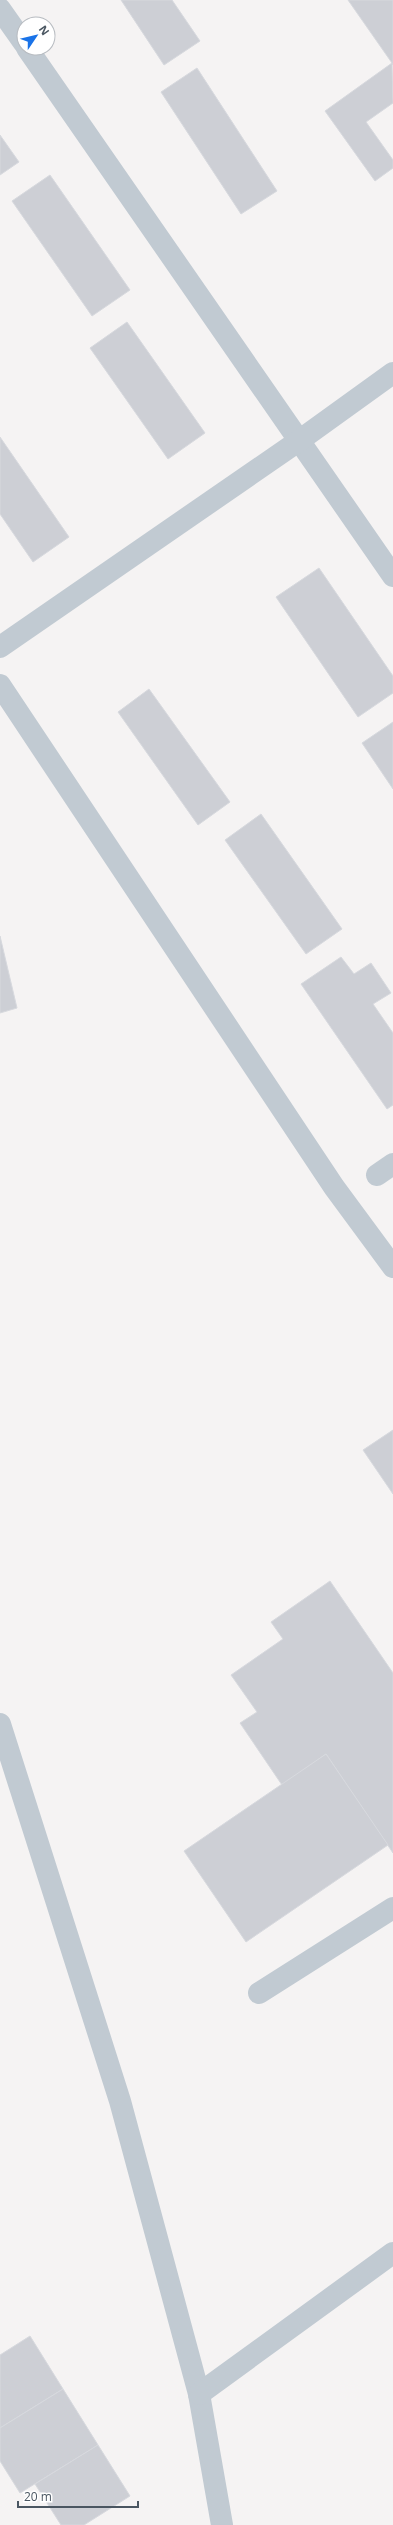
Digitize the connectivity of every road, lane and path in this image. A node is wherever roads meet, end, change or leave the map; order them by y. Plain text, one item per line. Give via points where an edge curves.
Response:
1 (0, 9) edge
2 (16, 32) edge
3 (33, 56) edge
4 (393, 373) edge
5 (300, 440) junction
6 (393, 576) edge
7 (0, 647) edge
8 (0, 685) edge
9 (393, 1267) edge
10 (0, 1724) edge
11 (393, 1908) edge
12 (259, 1993) dead end
13 (393, 2253) edge
14 (199, 2394) junction
15 (222, 2525) edge

1 - 2 street
3 - 5 street
4 - 5 street
5 - 6 street
5 - 7 street
8 - 9 street via 334,1187
10 - 14 street via 120,2101
11 - 12 street
13 - 14 street
14 - 15 street

